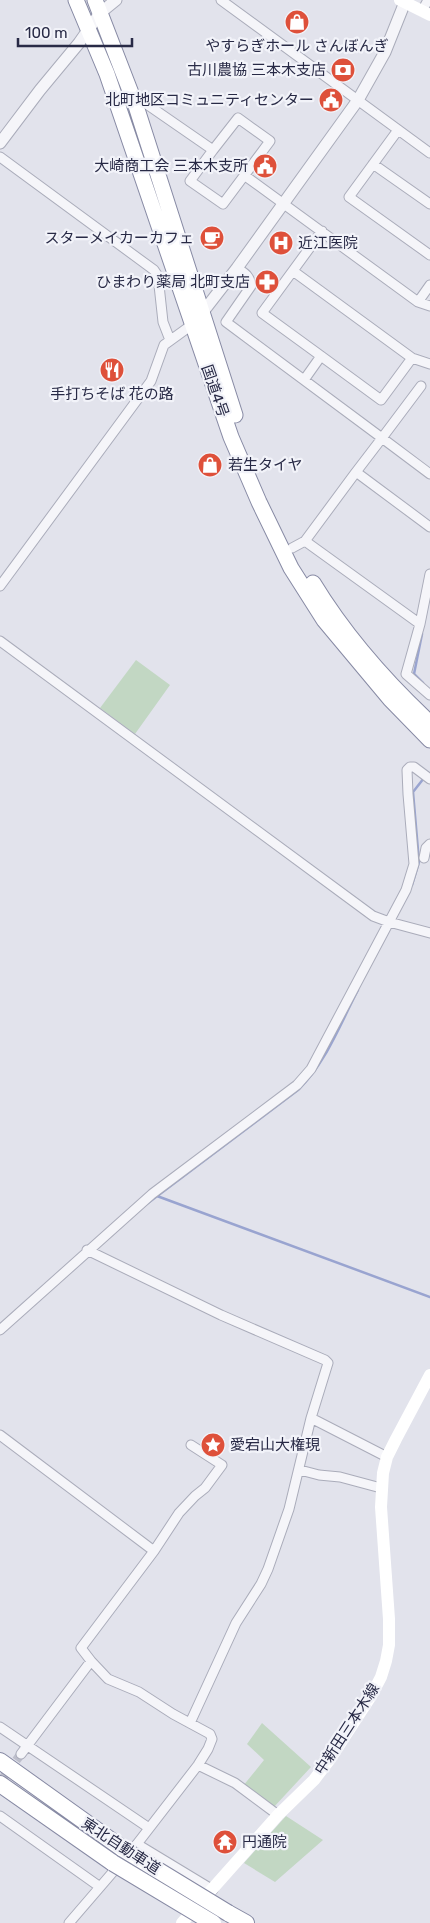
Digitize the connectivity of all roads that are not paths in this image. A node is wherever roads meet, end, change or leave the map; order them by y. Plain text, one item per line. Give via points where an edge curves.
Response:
1 (76, 0) edge
2 (116, 0) edge
3 (221, 0) edge
4 (402, 1) edge
5 (98, 6) edge
6 (427, 9) edge
7 (89, 29) junction
8 (358, 100) junction
9 (136, 106) junction
10 (398, 130) junction
11 (0, 143) edge
12 (213, 150) junction
13 (430, 153) edge
14 (0, 158) edge
15 (373, 164) junction
16 (244, 175) junction
17 (284, 204) junction
18 (430, 204) edge
19 (322, 231) junction
20 (430, 255) edge
21 (237, 268) junction
22 (293, 271) junction
23 (430, 285) edge
24 (418, 302) junction
25 (430, 306) edge
26 (198, 318) junction
27 (170, 340) junction
28 (321, 356) junction
29 (412, 358) junction
30 (430, 364) edge
31 (304, 380) junction
32 (421, 386) dead end
33 (382, 438) junction
34 (356, 472) junction
35 (430, 474) edge
36 (430, 527) edge
37 (298, 545) junction
38 (430, 574) edge
39 (0, 586) edge
40 (420, 624) junction
41 (0, 641) edge
42 (354, 657) junction
43 (389, 680) junction
44 (430, 695) edge
45 (430, 712) edge
46 (430, 723) edge
47 (430, 740) edge
48 (430, 749) edge
49 (430, 777) edge
50 (430, 844) edge
51 (421, 858) edge
52 (392, 922) junction
53 (430, 933) edge
54 (90, 1252) junction
55 (0, 1330) edge
56 (430, 1375) edge
57 (311, 1418) junction
58 (0, 1436) edge
59 (191, 1444) dead end
60 (387, 1457) junction
61 (300, 1470) junction
62 (381, 1488) junction
63 (154, 1550) junction
64 (92, 1661) junction
65 (190, 1723) junction
66 (0, 1727) edge
67 (24, 1750) junction
68 (0, 1761) edge
69 (198, 1765) junction
70 (0, 1784) edge
71 (278, 1815) junction
72 (0, 1816) edge
73 (150, 1828) junction
74 (130, 1847) junction
75 (100, 1887) junction
76 (213, 1890) junction
77 (69, 1923) edge
78 (182, 1923) edge
79 (213, 1923) edge
80 (246, 1923) edge

1 - 7 highway, 国道4号
2 - 5 street
3 - 8 street
4 - 6 main road
4 - 8 street via 385,52
5 - 7 street
5 - 9 highway, 国道4号
7 - 11 street
7 - 26 highway, 国道4号
8 - 10 street
8 - 17 street
9 - 12 street via 145,103
9 - 26 highway, 国道4号
10 - 13 street
10 - 15 street
12 - 16 street via 190,181 223,204
12 - 16 street via 238,118 270,141
14 - 27 street via 154,270 158,276 163,322
15 - 18 street
15 - 20 street via 349,197
16 - 17 street
17 - 19 street
17 - 21 street
19 - 22 street
19 - 24 street
21 - 26 street
21 - 31 street via 248,275 251,286 226,322
22 - 28 street via 262,313
22 - 29 street
23 - 24 street
24 - 25 street
26 - 27 street
26 - 37 highway, 国道4号 via 209,338 260,484
26 - 42 highway, 国道4号 via 231,437 259,502 285,557 324,620
27 - 39 street via 160,352 151,381
28 - 29 street via 381,400
28 - 31 street
29 - 30 street
31 - 33 street
32 - 33 street
33 - 34 street
33 - 35 street
34 - 36 street
34 - 37 street
37 - 40 street
37 - 43 highway, 国道4号 via 317,590
38 - 40 street
40 - 44 street via 406,674
41 - 52 street via 373,916
42 - 47 highway, 国道4号
42 - 48 highway via 386,703
43 - 45 highway
43 - 46 highway, 国道4号
49 - 51 street via 414,767 407,770 408,794
50 - 51 street
51 - 52 street
52 - 53 street
52 - 54 street via 318,1058 303,1079 152,1194
54 - 55 street
54 - 57 street via 221,1315 325,1360 327,1368
56 - 60 main road, 中新田三本木線
57 - 60 street
57 - 61 street
58 - 63 street
59 - 63 street via 222,1465 205,1488 187,1503
60 - 62 main road, 中新田三本木線
61 - 62 street
61 - 65 street via 268,1569 236,1623
62 - 71 main road, 中新田三本木線 via 389,1619 386,1661 381,1677 330,1759 314,1780
63 - 64 street via 81,1648
64 - 65 street via 108,1679 139,1692
64 - 67 street
65 - 69 street via 210,1734 212,1739
66 - 67 street
67 - 73 street
68 - 74 highway, 東北自動車道
69 - 71 street via 235,1783
69 - 73 street
70 - 79 highway, 東北自動車道, bridge via 113,1863
71 - 76 main road, 中新田三本木線
72 - 75 street
73 - 74 street
74 - 75 street
74 - 76 street
74 - 80 highway, 東北自動車道, bridge
75 - 77 street
76 - 78 main road, 中新田三本木線

